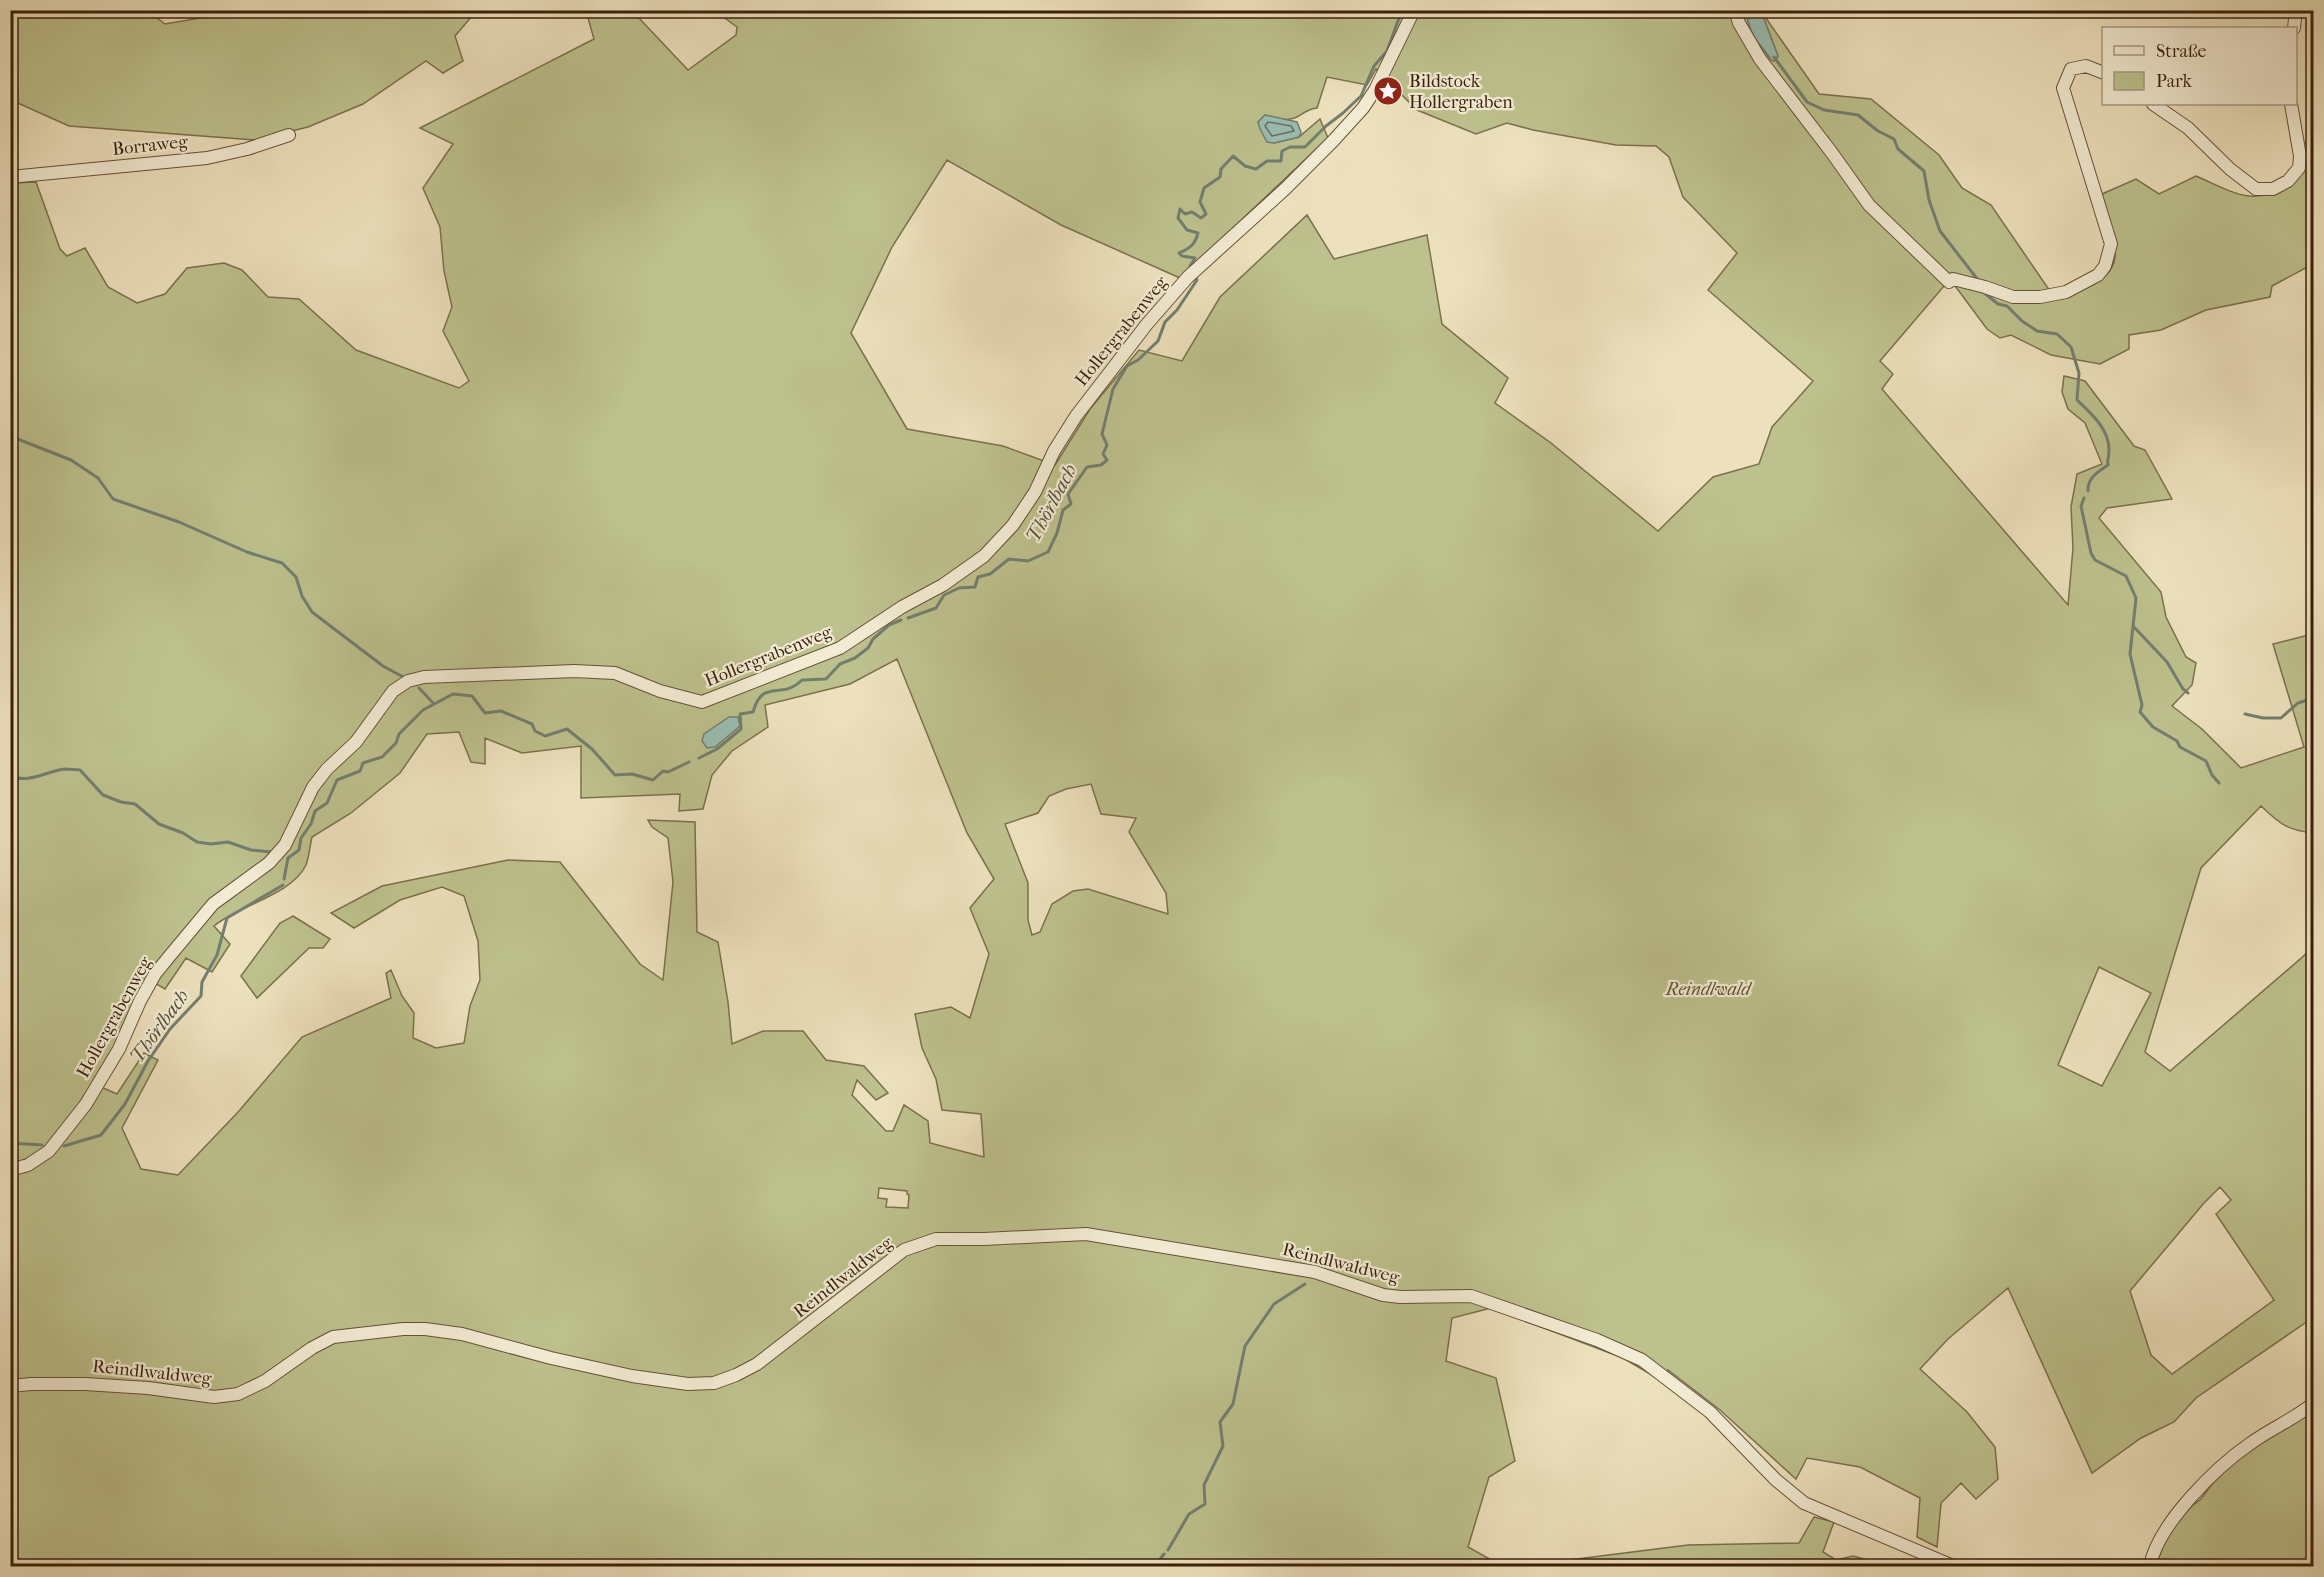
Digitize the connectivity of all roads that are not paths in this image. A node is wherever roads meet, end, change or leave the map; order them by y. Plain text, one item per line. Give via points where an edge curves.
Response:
1 (1414, 10) edge
2 (1735, 10) edge
3 (2296, 10) edge
4 (2294, 27) edge
5 (2102, 73) edge
6 (2154, 105) edge
7 (2291, 105) edge
8 (289, 135) dead end
9 (10, 177) edge
10 (10, 1170) edge
11 (10, 1386) edge
12 (2313, 1403) edge
13 (1953, 1566) edge
14 (2150, 1566) edge

1 - 10 street, Hollergrabenweg via 1363,108 1285,189 1193,273 1147,324 1076,416 1013,525 984,556 840,648 702,702 615,673 424,677 408,681 393,692 356,742 313,787 285,845 269,863 213,904 155,974 119,1049 86,1104 49,1151 28,1165
2 - 5 street via 1760,59 1885,222 1948,282 1953,279 2013,297 2066,292 2098,275 2105,266 2111,244 2063,87 2071,69 2086,66
3 - 4 street
6 - 7 street via 2188,128 2256,189 2273,189 2300,168
8 - 9 street, Borraweg via 207,158
11 - 13 street, Reindlwaldweg via 85,1384 214,1397 238,1394 333,1337 414,1329 462,1334 632,1376 688,1384 714,1383 757,1364 904,1250 936,1239 1086,1234 1316,1272 1383,1295 1471,1296 1597,1340 1642,1360 1689,1394 1804,1503
12 - 14 street via 2227,1460 2163,1532

